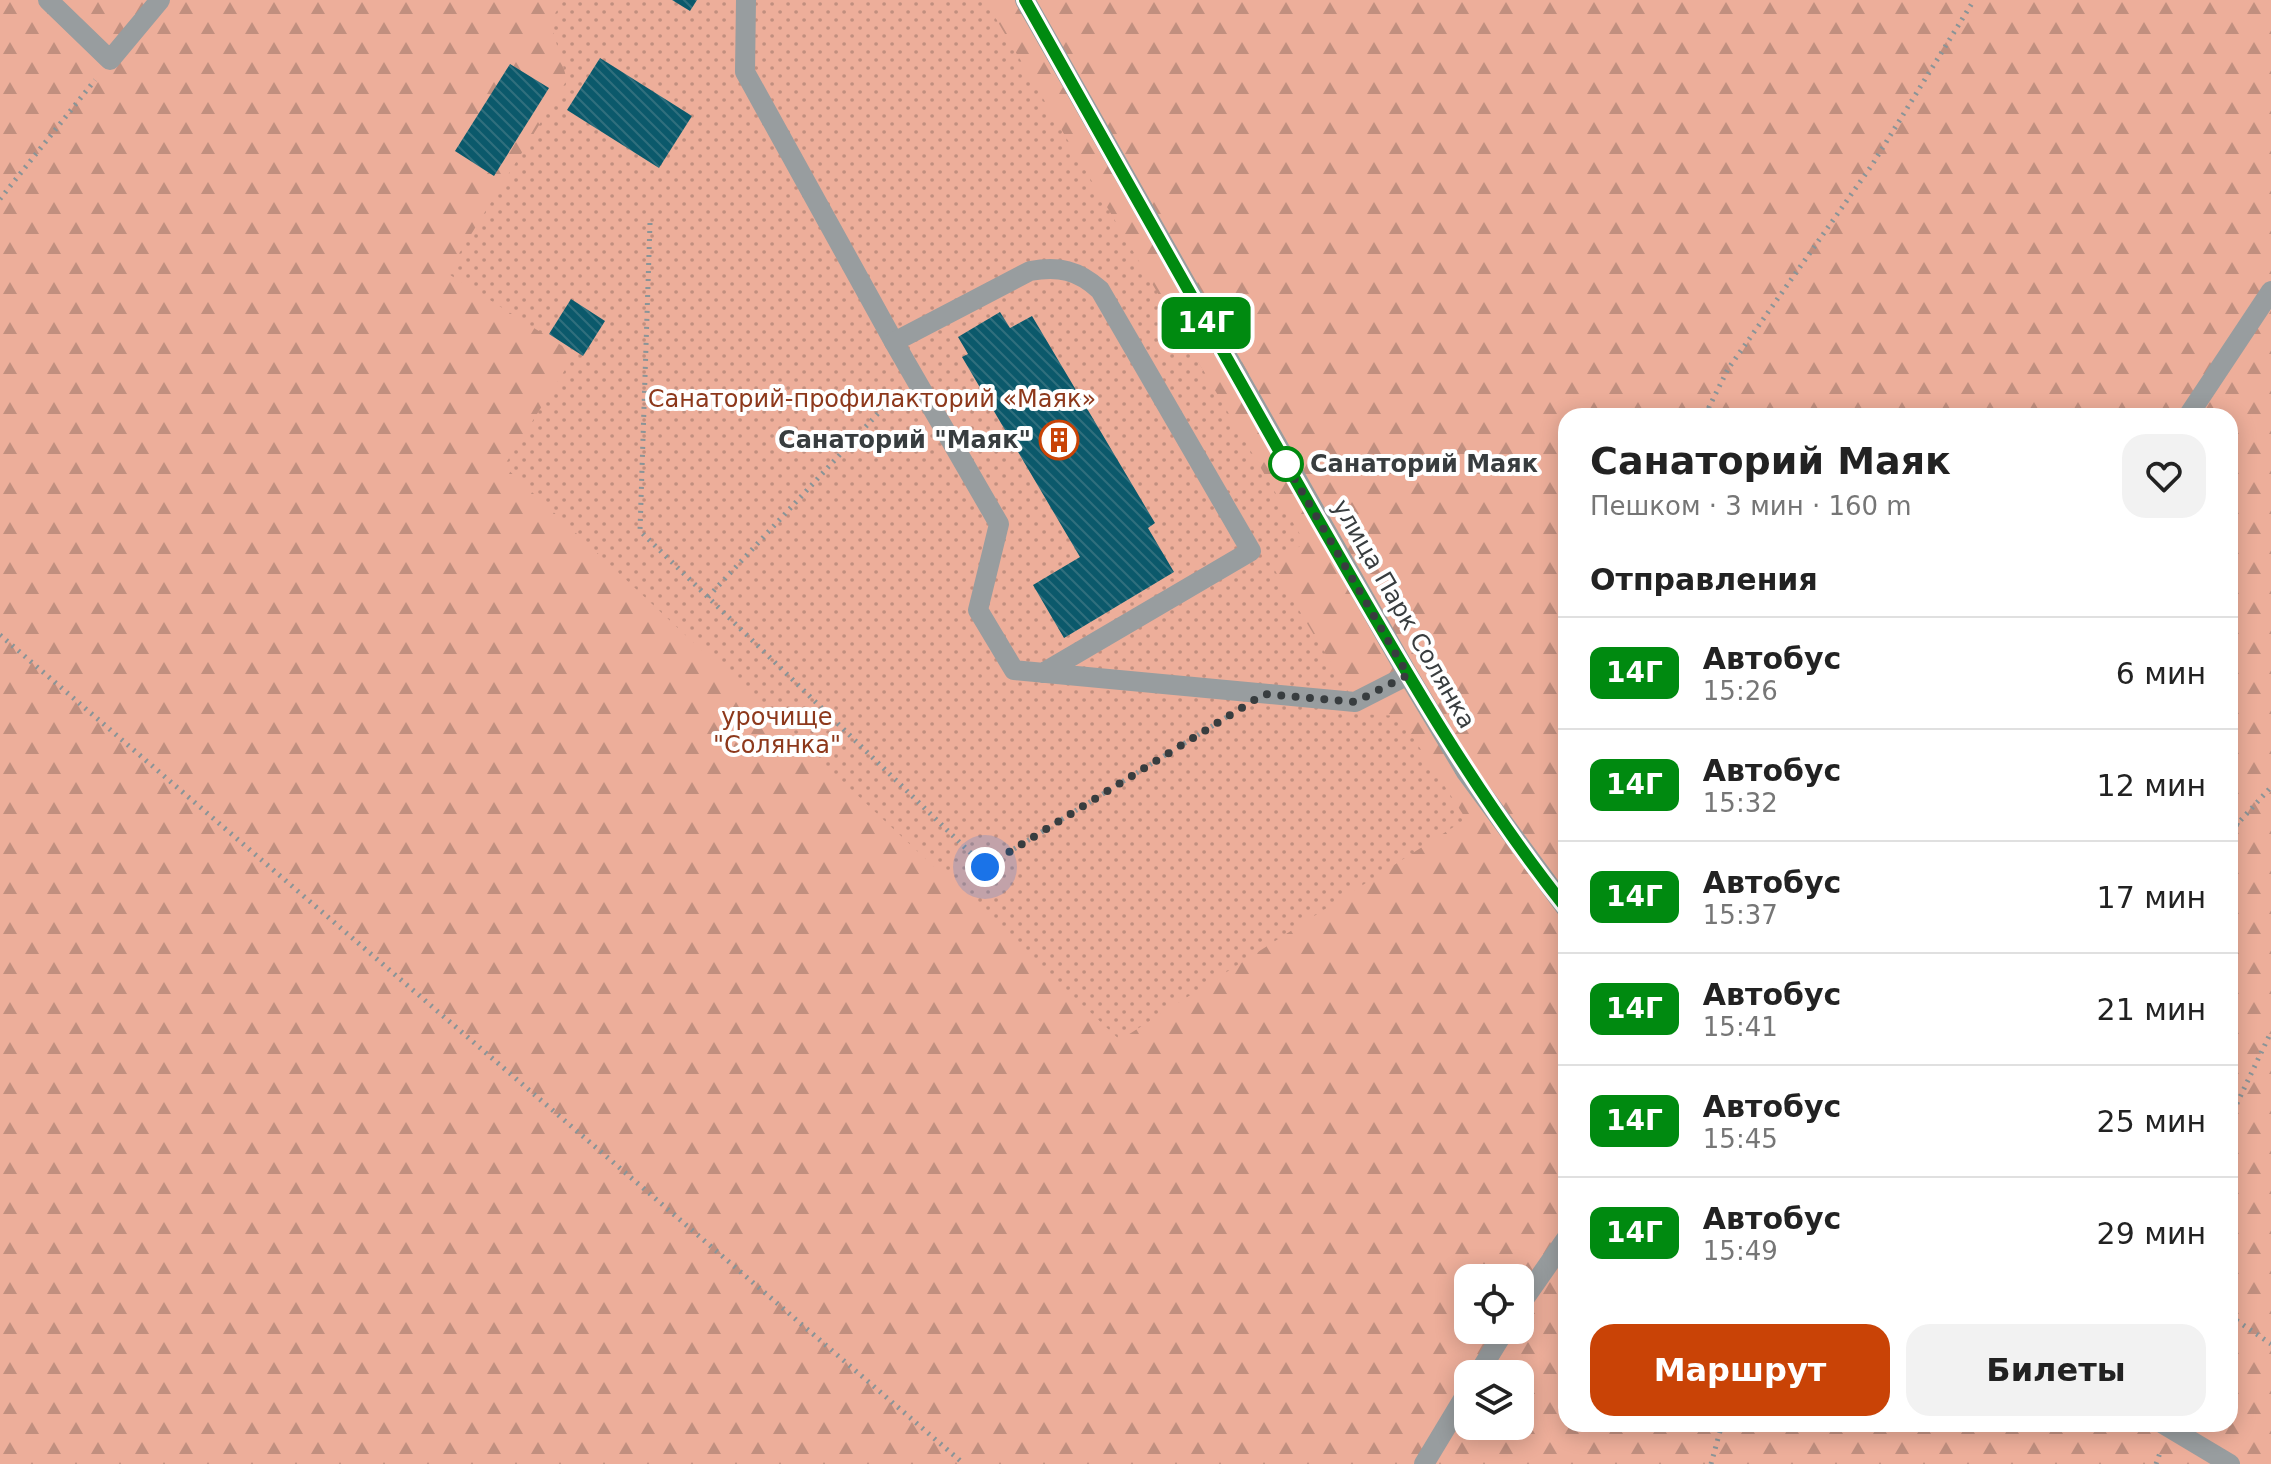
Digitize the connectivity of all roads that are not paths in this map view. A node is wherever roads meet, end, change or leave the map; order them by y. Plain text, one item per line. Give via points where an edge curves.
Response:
1 (48, 0) edge
2 (160, 0) edge
3 (746, 0) edge
4 (1025, 0) edge
5 (2271, 291) edge
6 (894, 342) junction
7 (2193, 408) edge
8 (1043, 673) junction
9 (1408, 675) junction
10 (1558, 897) edge
11 (1558, 1250) edge
12 (1534, 1285) edge
13 (1454, 1414) edge
14 (2176, 1432) edge
15 (1424, 1464) edge
16 (2230, 1464) edge

1 - 2 street via 110,60
3 - 6 street via 745,72
4 - 9 street, улица Парк Солянка
5 - 7 street
6 - 8 street via 999,524 978,610 1014,670
6 - 8 street via 1030,271 1051,267 1086,277 1100,290 1251,551
8 - 9 street via 1355,702
9 - 10 street, улица Парк Солянка via 1466,772
11 - 12 street
13 - 15 street
14 - 16 street

